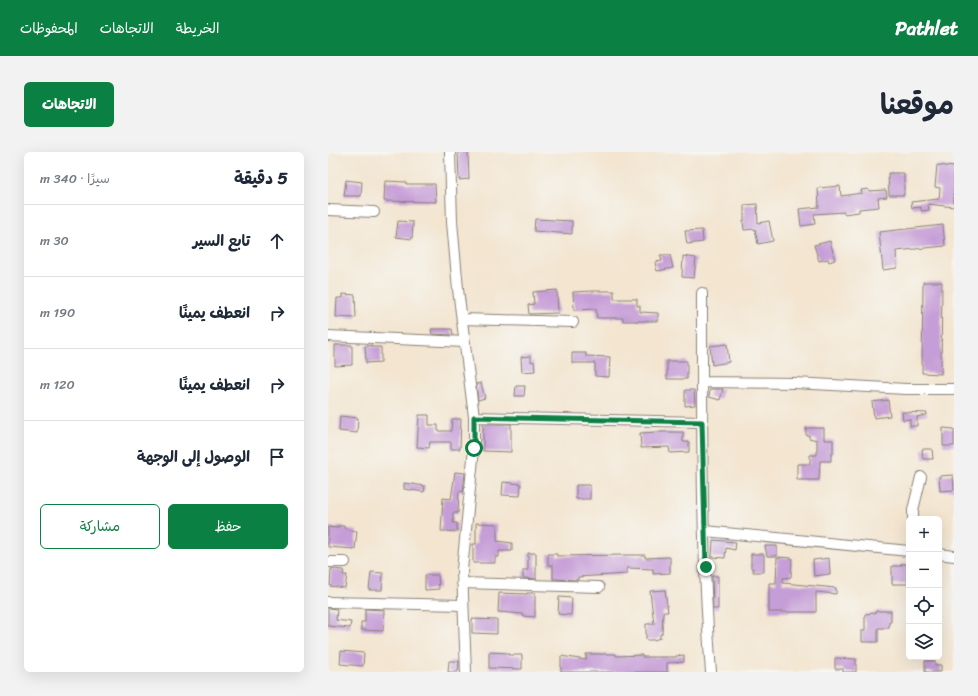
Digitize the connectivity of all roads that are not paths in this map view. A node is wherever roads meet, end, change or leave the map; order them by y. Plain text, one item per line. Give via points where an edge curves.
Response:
1 (450, 152) edge
2 (328, 210) edge
3 (374, 212) dead end
4 (702, 293) dead end
5 (462, 319) junction
6 (573, 322) dead end
7 (328, 336) edge
8 (465, 342) junction
9 (702, 382) junction
10 (954, 390) edge
11 (474, 417) junction
12 (702, 422) junction
13 (921, 477) dead end
14 (913, 516) edge
15 (705, 531) junction
16 (906, 551) edge
17 (942, 554) edge
18 (954, 556) edge
19 (328, 562) edge
20 (345, 562) dead end
21 (462, 583) junction
22 (599, 587) dead end
23 (328, 602) edge
24 (463, 605) junction
25 (466, 672) edge
26 (711, 672) edge

1 - 5 street via 452,222
2 - 3 street
4 - 9 street
5 - 6 street
5 - 8 street
7 - 8 street
8 - 11 street
9 - 10 street
9 - 12 street
11 - 12 street
11 - 21 street via 474,448
12 - 15 street
13 - 14 street
15 - 16 street
15 - 26 street
17 - 18 street
19 - 20 street
21 - 22 street
21 - 24 street
23 - 24 street
24 - 25 street

